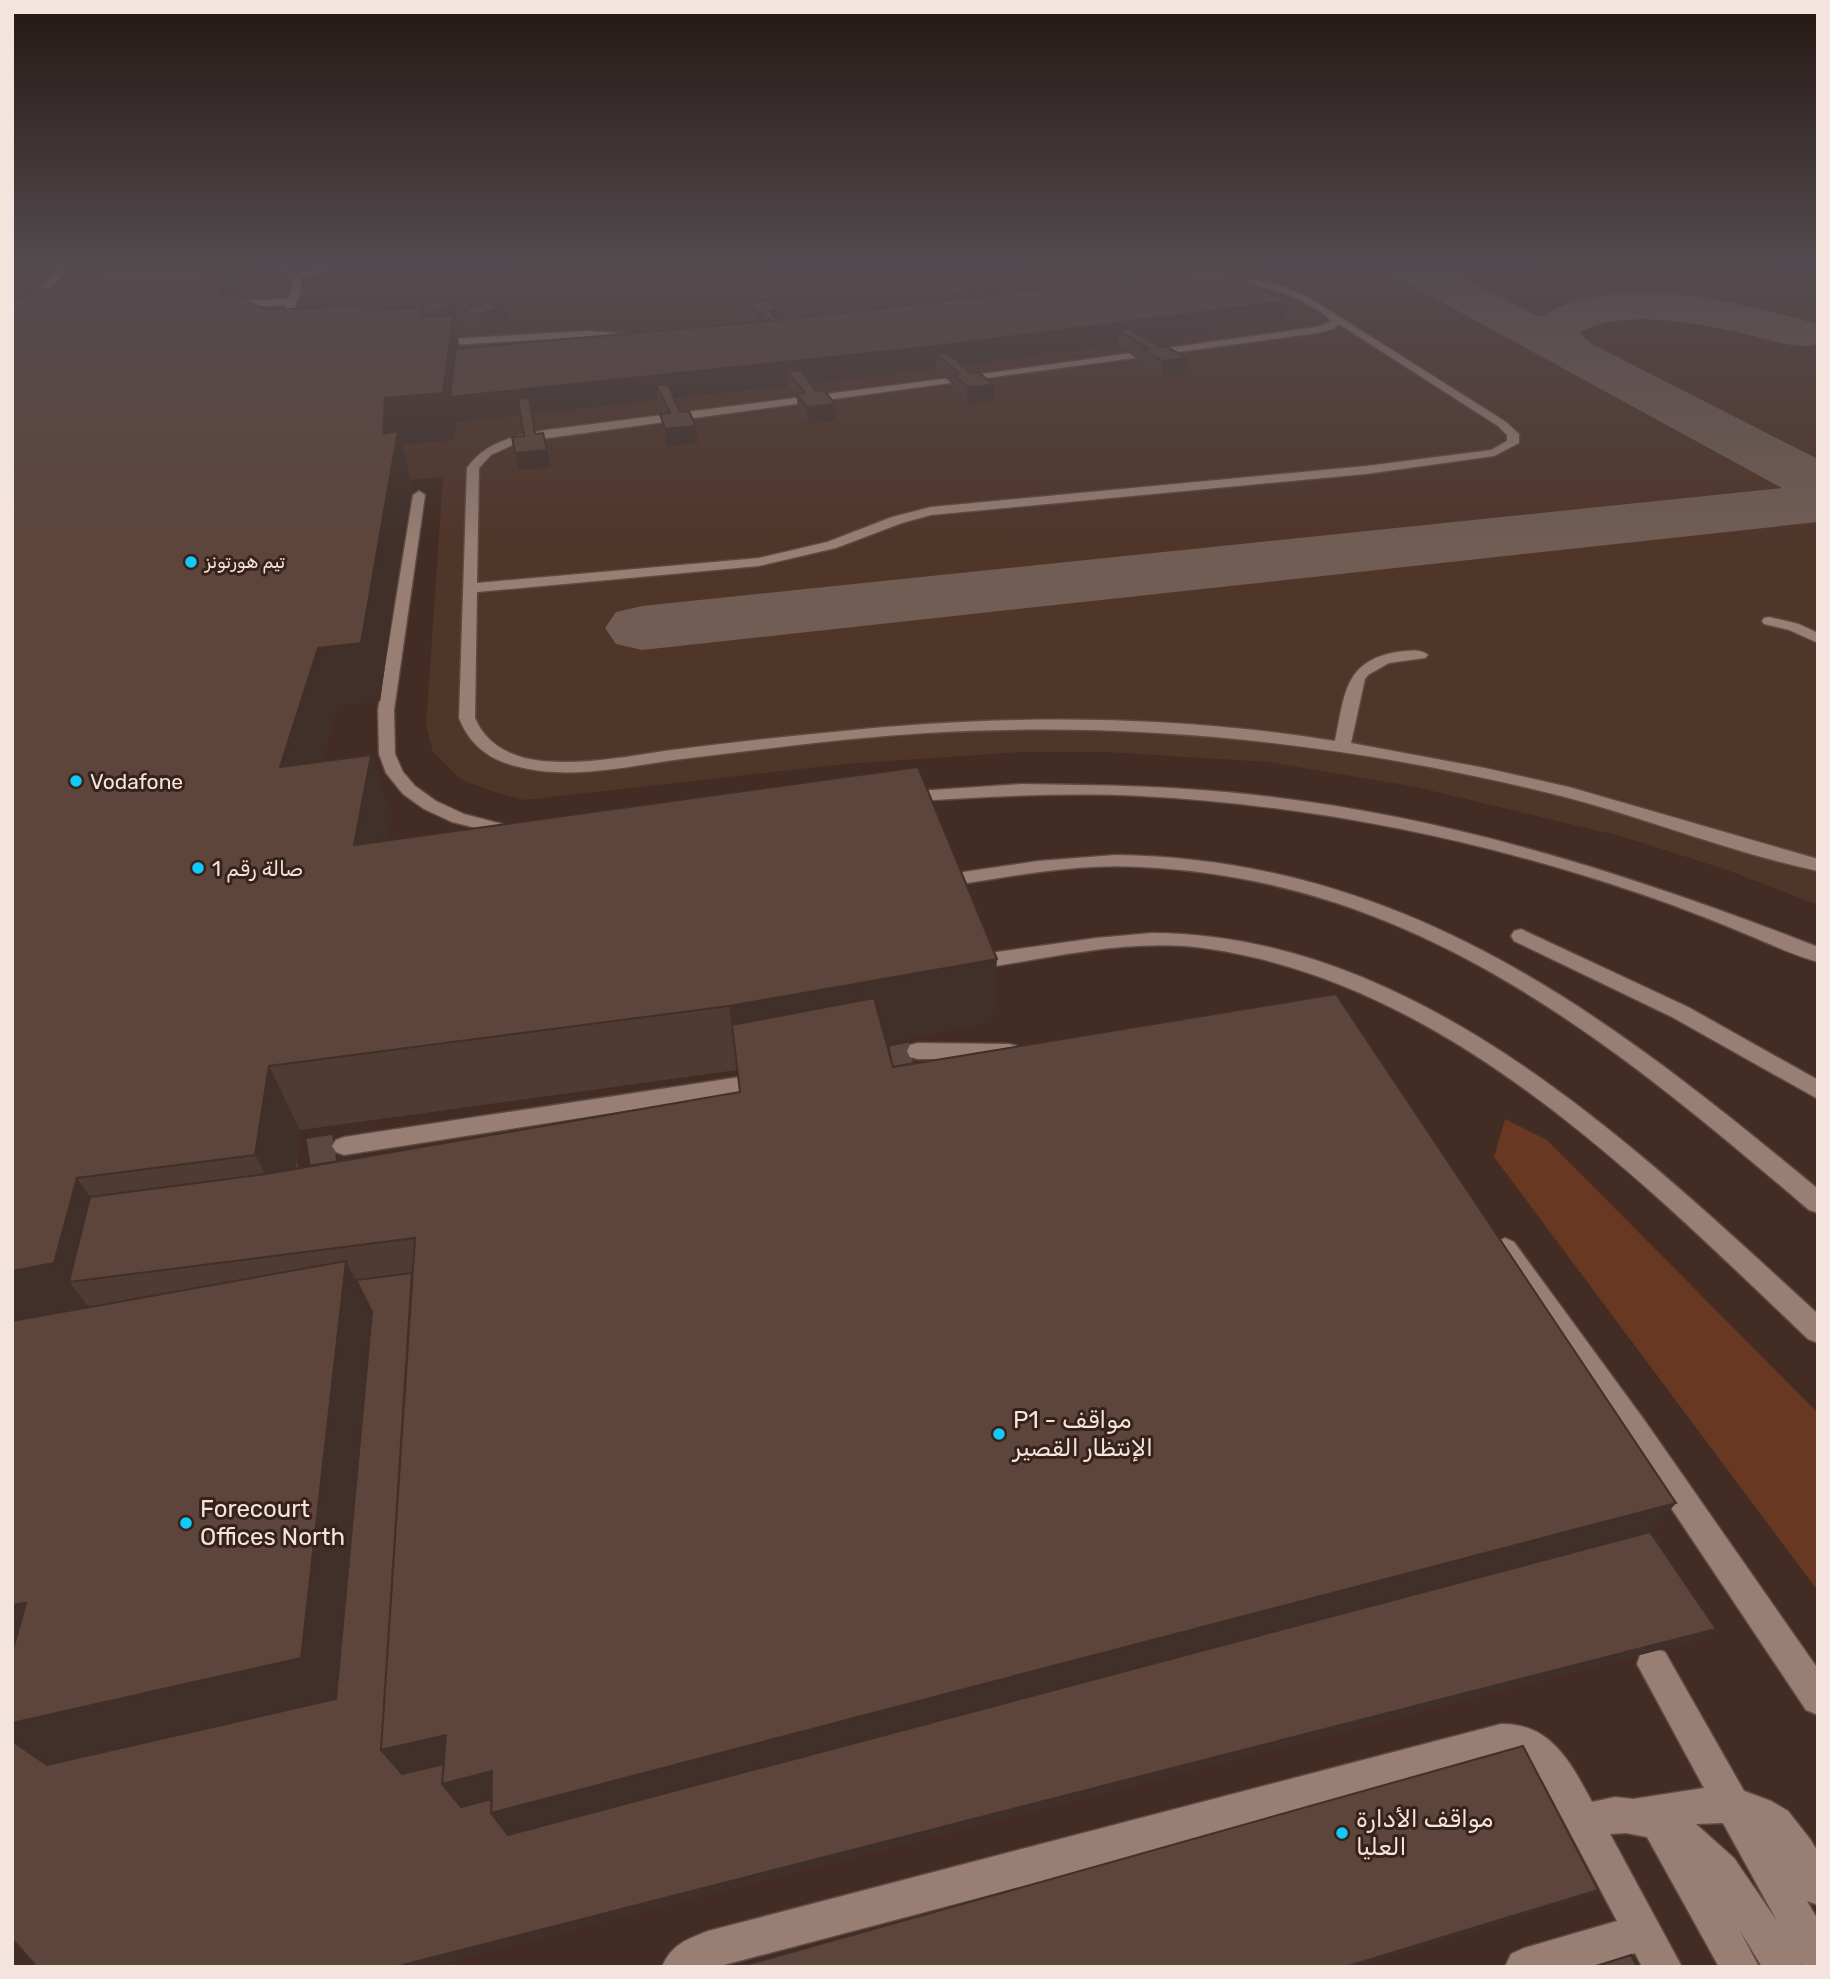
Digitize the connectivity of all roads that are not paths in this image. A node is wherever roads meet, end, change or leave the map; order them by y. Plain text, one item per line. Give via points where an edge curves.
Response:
1 (1108, 359) edge
2 (1401, 359) edge
3 (419, 495) dead end
4 (470, 588) junction
5 (1769, 621) dead end
6 (1818, 639) edge
7 (1420, 655) dead end
8 (1342, 747) junction
9 (881, 800) edge
10 (527, 834) edge
11 (1818, 865) edge
12 (919, 885) edge
13 (1521, 936) dead end
14 (1818, 955) edge
15 (983, 961) edge
16 (1038, 1047) edge
17 (918, 1051) tunnel mouth
18 (753, 1083) edge
19 (1818, 1091) edge
20 (344, 1146) tunnel mouth
21 (1818, 1203) edge
22 (1490, 1228) edge
23 (1818, 1331) edge
24 (1653, 1664) dead end
25 (1818, 1698) edge
26 (1731, 1804) junction
27 (1642, 1819) junction
28 (1583, 1821) junction
29 (1818, 1887) edge
30 (1643, 1932) junction
31 (1818, 1957) edge
32 (681, 1967) edge
33 (1524, 1967) edge
34 (1663, 1967) edge
35 (1740, 1967) edge
36 (1783, 1967) edge

1 - 4 street via 559,426 511,441 477,460 473,468
2 - 4 street via 1502,424 1513,433 1513,443 1494,453 1366,470 931,511 831,545 759,562
3 - 10 street via 386,710 387,754 409,790 430,805 490,828
4 - 8 street via 470,731 497,754 517,761 570,767 876,733 1022,724 1171,728
5 - 6 street
7 - 8 street via 1387,659 1361,674
8 - 11 street via 1465,768 1566,792
9 - 14 street via 995,790 1095,790 1253,799 1340,810 1520,849 1712,912
12 - 21 street via 1086,862 1139,860 1250,871 1359,901 1481,958 1605,1033 1667,1078
13 - 19 street via 1680,1012
15 - 23 street via 1114,943 1207,942 1261,950 1365,985 1417,1010 1578,1120 1661,1188
16 - 17 street via 988,1053
18 - 20 street
22 - 25 street
24 - 26 street
26 - 27 street
26 - 29 street via 1750,1807 1771,1820
26 - 31 street
27 - 28 street
27 - 35 street
27 - 36 street via 1693,1845 1726,1876
28 - 30 street
28 - 32 street via 1543,1754 1529,1744 1501,1741 708,1950
30 - 33 street
30 - 34 street

